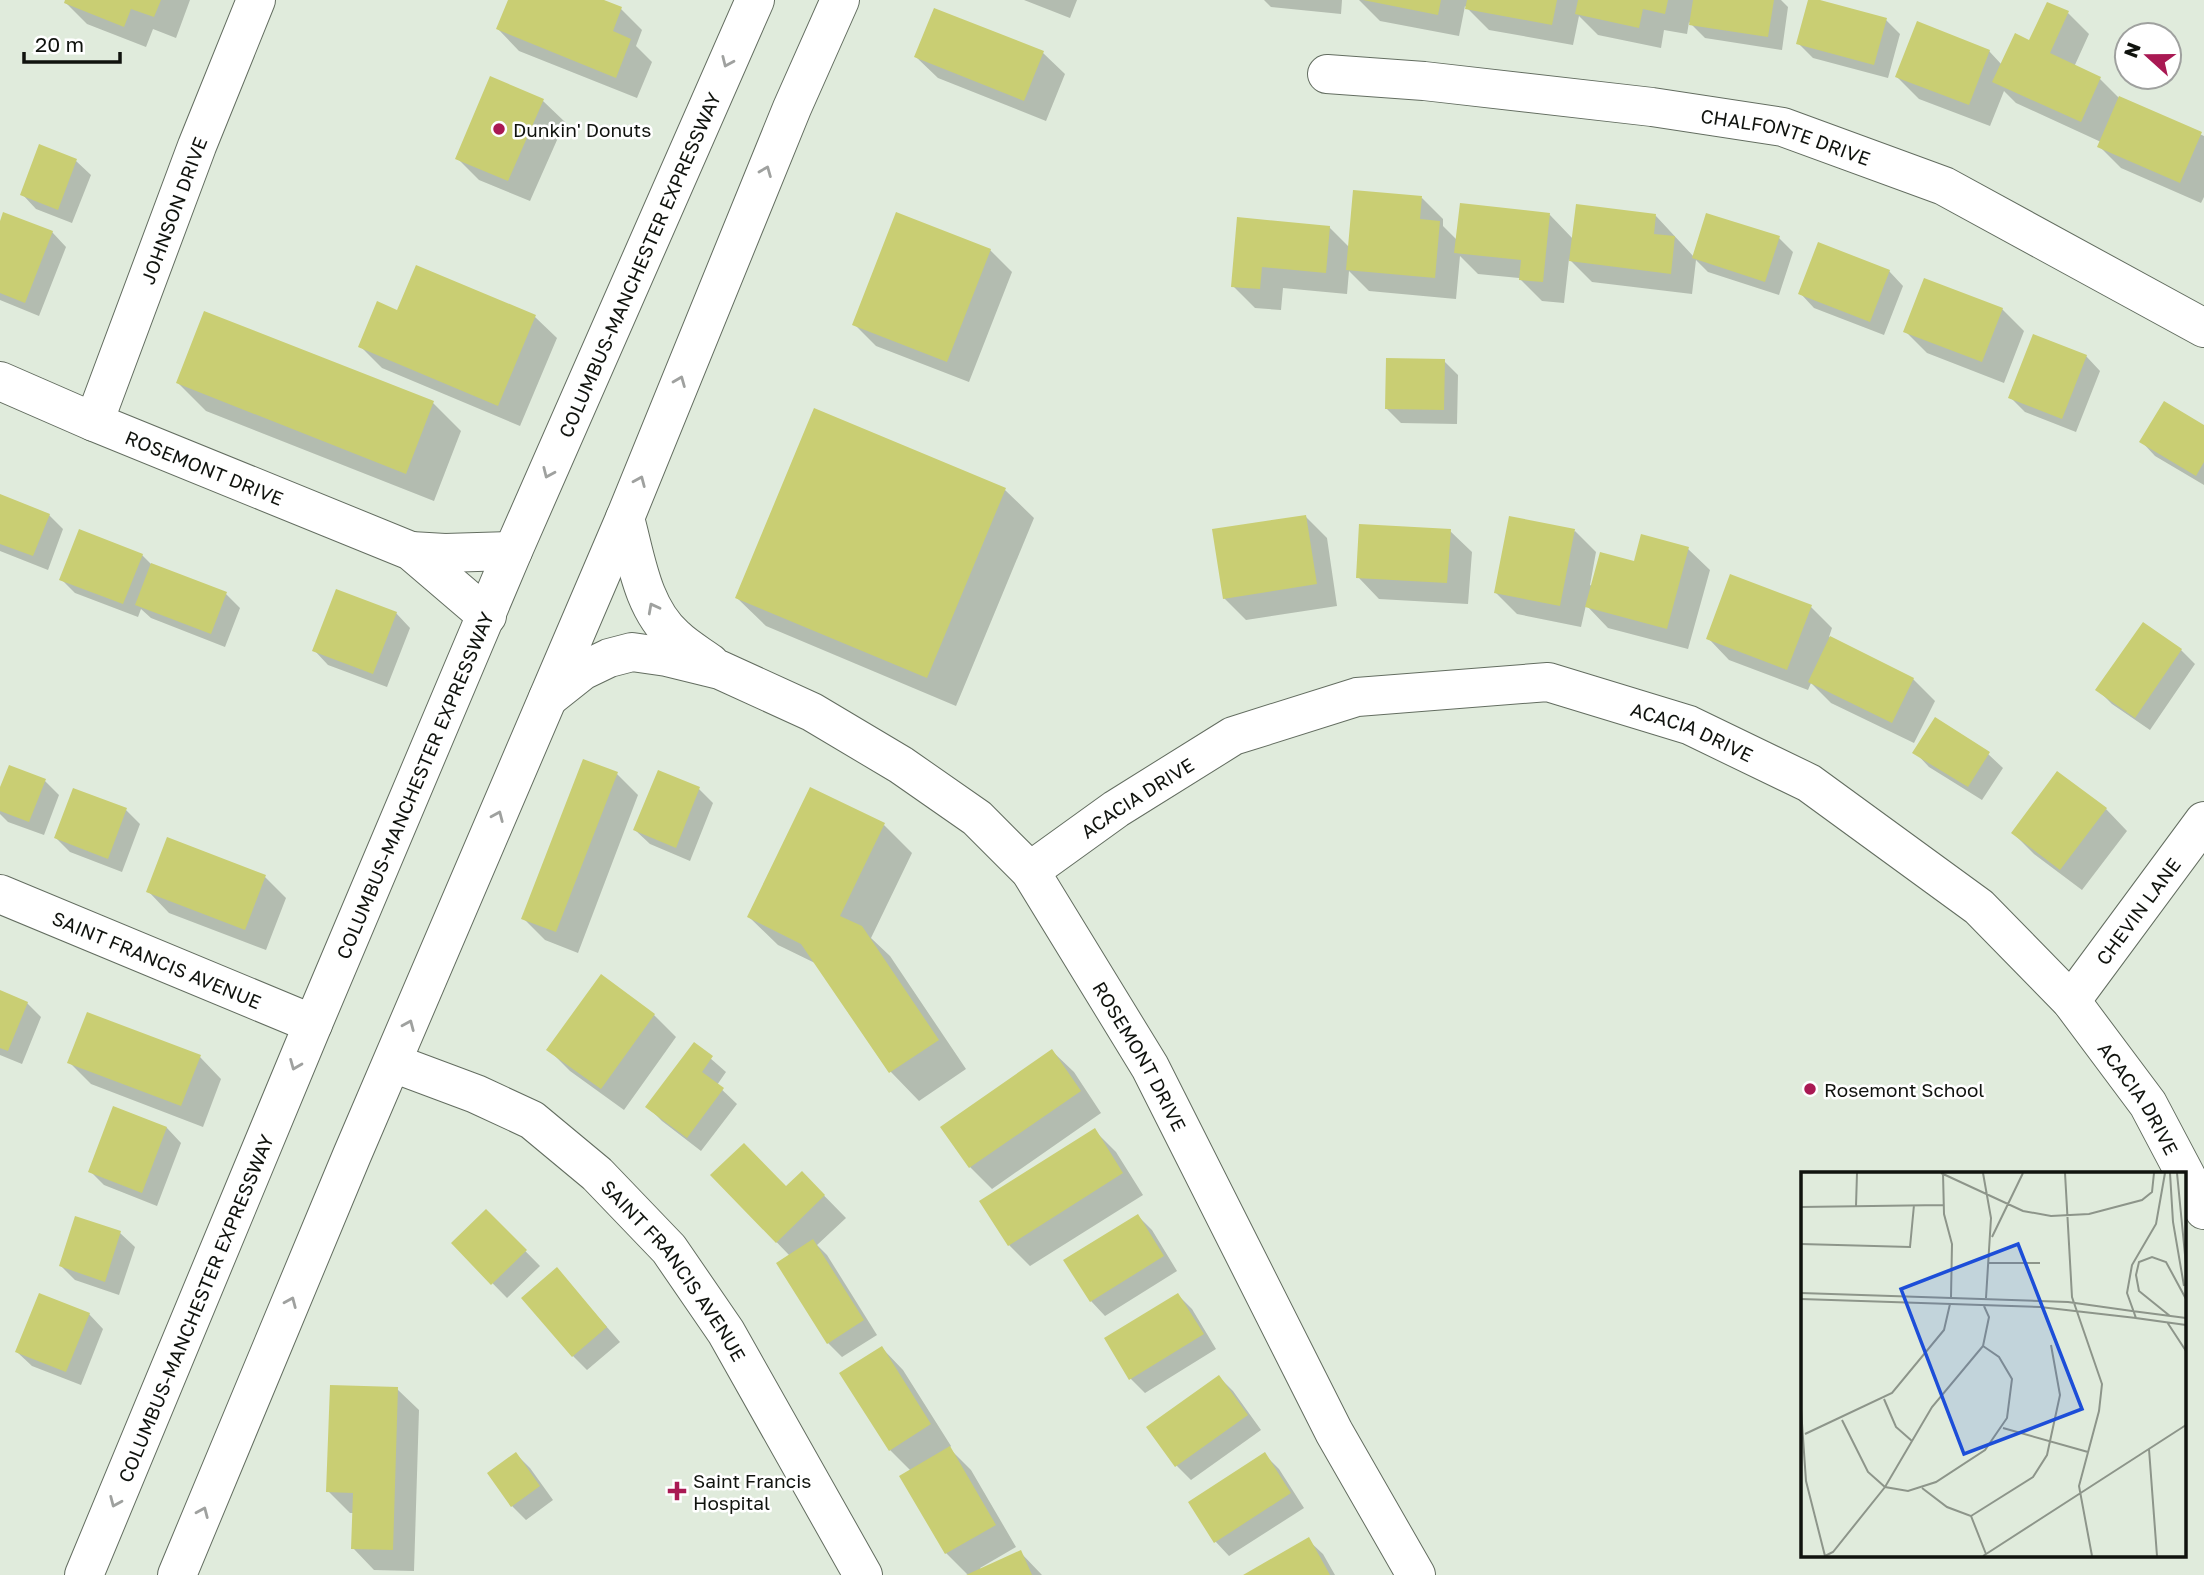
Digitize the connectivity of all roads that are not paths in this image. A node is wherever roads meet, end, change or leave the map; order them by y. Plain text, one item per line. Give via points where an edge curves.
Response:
1 (256, 0) edge
2 (755, 0) edge
3 (840, 0) edge
4 (1327, 74) dead end
5 (2204, 328) edge
6 (0, 381) edge
7 (94, 422) junction
8 (625, 517) junction
9 (411, 551) junction
10 (513, 551) junction
11 (487, 616) junction
12 (720, 670) junction
13 (548, 698) junction
14 (2204, 821) edge
15 (1030, 871) junction
16 (0, 894) edge
17 (2071, 1001) junction
18 (313, 1024) junction
19 (393, 1063) junction
20 (2184, 1172) edge
21 (2186, 1176) edge
22 (2204, 1210) edge
23 (84, 1575) edge
24 (177, 1575) edge
25 (863, 1575) edge
26 (1416, 1575) edge

1 - 7 street, JOHNSON DRIVE
2 -> 10 street, COLUMBUS-MANCHESTER EXPRESSWAY
8 -> 3 street
4 - 5 street, CHALFONTE DRIVE via 1639,105 1783,127 1944,186
6 - 7 street, ROSEMONT DRIVE
7 - 9 street, ROSEMONT DRIVE
12 -> 8 street, ROSEMONT DRIVE via 674,637 655,614
8 - 13 street
9 - 10 street, ROSEMONT DRIVE
9 - 11 street, ROSEMONT DRIVE
10 - 11 street, COLUMBUS-MANCHESTER EXPRESSWAY
11 - 18 street, COLUMBUS-MANCHESTER EXPRESSWAY
12 - 13 street, ROSEMONT DRIVE via 632,652 582,671
12 - 15 street, ROSEMONT DRIVE via 812,712 901,765 977,818
19 -> 13 street
14 - 17 street, CHEVIN LANE
15 - 17 street, ACACIA DRIVE via 1116,809 1233,736 1357,697 1548,682 1689,725 1809,783 1979,907
15 - 26 street, ROSEMONT DRIVE via 1150,1068 1334,1432
16 - 18 street, SAINT FRANCIS AVENUE
17 - 20 street, ACACIA DRIVE via 2148,1104
18 -> 23 street, COLUMBUS-MANCHESTER EXPRESSWAY
24 -> 19 street
19 - 25 street, SAINT FRANCIS AVENUE via 531,1120 597,1174 669,1249 726,1332
21 - 22 street, ACACIA DRIVE

